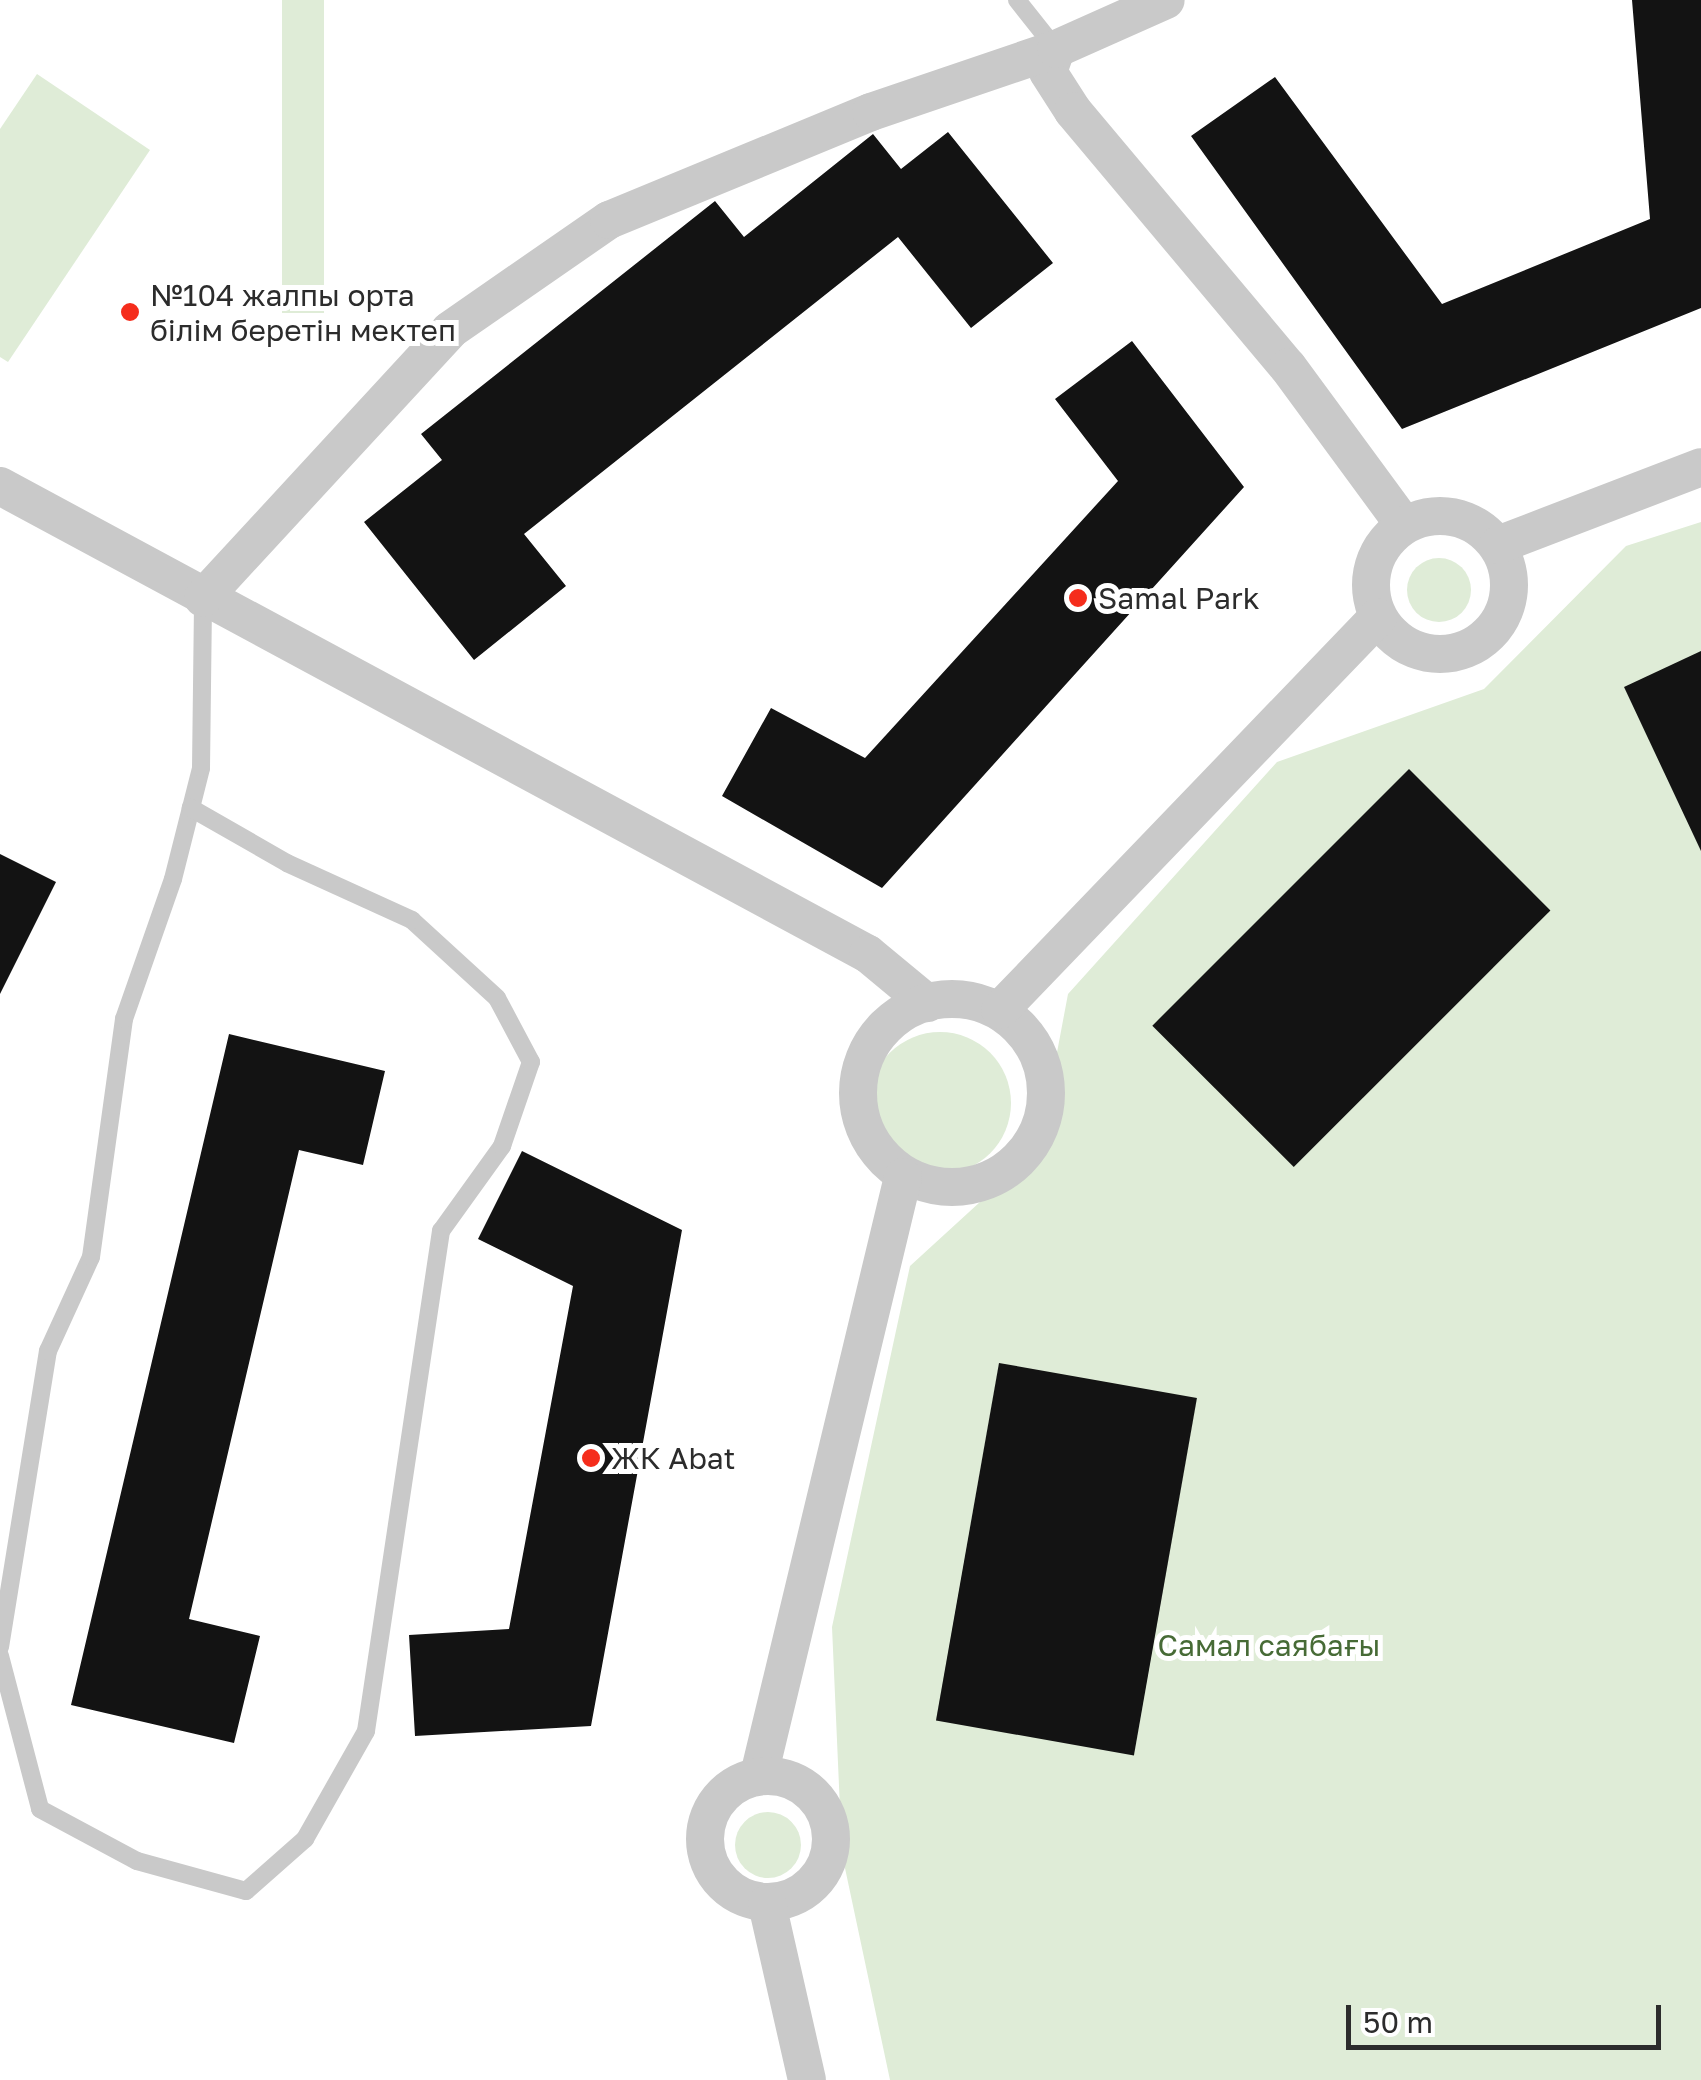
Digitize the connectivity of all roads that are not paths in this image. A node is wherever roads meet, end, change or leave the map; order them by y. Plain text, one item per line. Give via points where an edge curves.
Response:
1 (1017, 0) edge
2 (1166, 0) edge
3 (1056, 50) junction
4 (1701, 467) edge
5 (0, 486) edge
6 (1404, 525) junction
7 (1498, 545) junction
8 (203, 598) junction
9 (1378, 617) junction
10 (191, 808) junction
11 (927, 1004) junction
12 (1000, 1010) junction
13 (903, 1177) junction
14 (0, 1648) edge
15 (0, 1656) edge
16 (759, 1775) junction
17 (767, 1904) junction
18 (806, 2080) edge

1 - 3 lane
2 - 3 street
3 - 6 street via 1048,72 1073,111 1288,367
3 - 8 street via 871,112 609,220 450,330
4 - 7 street
5 - 8 street
6 - 7 street via 1455,517 1484,529
6 - 9 street via 1376,556 1371,586
7 - 9 street via 1510,576 1508,608 1490,635 1462,652 1429,654 1399,642
8 - 10 lane via 201,768
8 - 11 street via 506,754 868,954
9 - 12 street
10 - 14 lane via 124,1019 91,1257 48,1351
10 - 15 lane via 287,863 412,920 498,998 531,1062 502,1146 442,1231 366,1732 305,1839 246,1890 137,1861 40,1808
11 - 12 street via 952,997
11 - 13 street via 904,1009 868,1045 855,1093 868,1141
12 - 13 street via 1036,1045 1048,1093 1035,1142 1000,1176 968,1186 952,1190
13 - 16 street
16 - 17 street via 719,1799 703,1843 724,1885 736,1896
16 - 17 street via 794,1780 821,1802 833,1836 825,1870 801,1895
17 - 18 street

